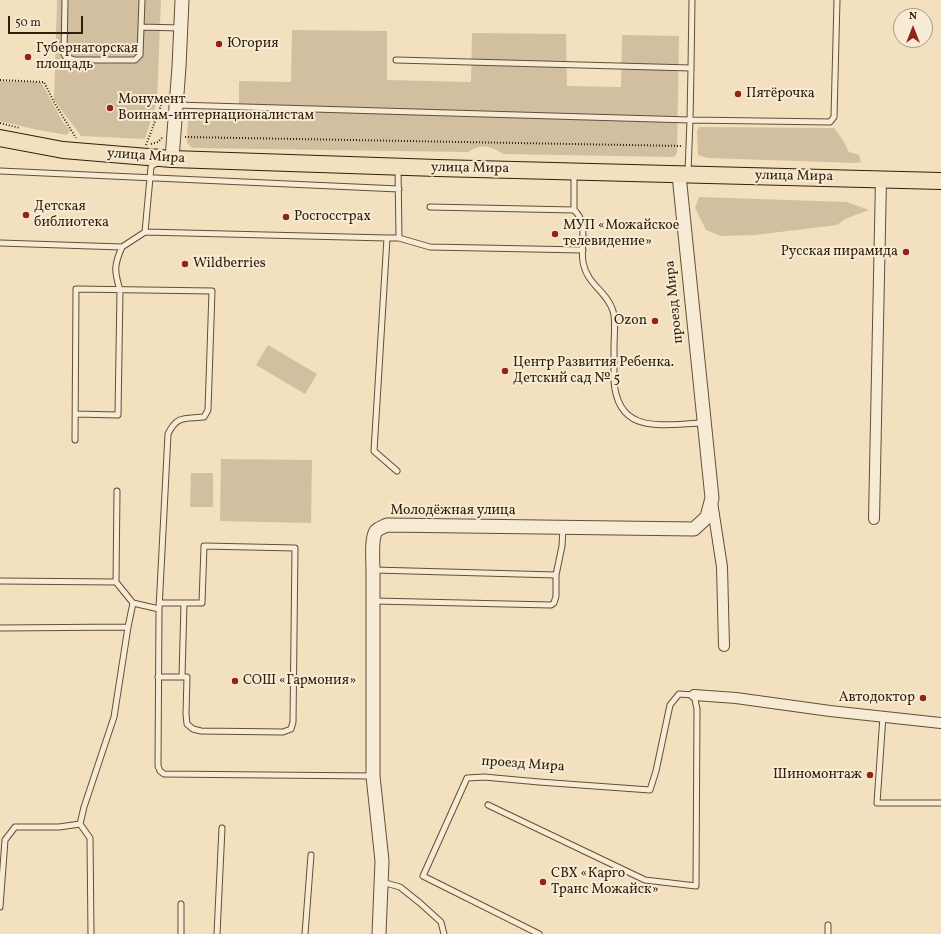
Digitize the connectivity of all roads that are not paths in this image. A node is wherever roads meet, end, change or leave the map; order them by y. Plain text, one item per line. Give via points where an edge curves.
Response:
1 (65, 0) edge
2 (142, 0) edge
3 (182, 0) edge
4 (692, 0) edge
5 (837, 0) edge
6 (141, 27) junction
7 (181, 28) junction
8 (396, 60) dead end
9 (691, 68) junction
10 (176, 105) junction
11 (690, 120) junction
12 (0, 138) edge
13 (172, 159) junction
14 (398, 167) junction
15 (0, 170) edge
16 (574, 172) junction
17 (683, 175) junction
18 (150, 177) junction
19 (881, 179) junction
20 (941, 181) edge
21 (399, 189) junction
22 (430, 207) dead end
23 (574, 210) junction
24 (145, 232) junction
25 (387, 238) junction
26 (399, 238) junction
27 (0, 243) edge
28 (122, 247) junction
29 (583, 250) junction
30 (120, 290) junction
31 (76, 414) junction
32 (704, 422) junction
33 (76, 440) dead end
34 (397, 471) dead end
35 (118, 491) dead end
36 (712, 498) junction
37 (874, 519) dead end
38 (563, 527) junction
39 (694, 529) joint
40 (373, 570) junction
41 (556, 574) junction
42 (0, 581) edge
43 (116, 582) junction
44 (373, 601) junction
45 (133, 603) junction
46 (184, 603) junction
47 (159, 606) junction
48 (128, 627) junction
49 (0, 628) edge
50 (724, 646) dead end
51 (158, 677) junction
52 (182, 677) junction
53 (694, 695) junction
54 (883, 716) junction
55 (941, 723) edge
56 (373, 776) junction
57 (941, 803) edge
58 (488, 805) dead end
59 (80, 824) junction
60 (222, 828) dead end
61 (311, 855) dead end
62 (381, 882) junction
63 (181, 904) dead end
64 (0, 907) edge
65 (828, 925) dead end
66 (90, 934) edge
67 (181, 934) edge
68 (217, 934) edge
69 (305, 934) edge
70 (379, 934) edge
71 (444, 934) edge
72 (539, 934) edge
73 (828, 934) edge

1 - 6 lane via 64,54 70,59 135,60 140,55
2 - 6 lane
3 - 7 street
4 - 9 lane
5 - 11 lane via 834,117 830,122
6 - 7 lane
7 - 10 street
8 - 9 lane
9 - 11 lane
10 - 11 lane
10 - 13 street
11 - 17 lane via 689,146
12 - 13 main road, улица Мира via 63,150
13 - 14 main road, улица Мира
13 - 18 lane via 153,165
14 - 16 main road, улица Мира
14 - 21 lane
15 - 18 lane
16 - 17 main road, улица Мира
16 - 23 lane
17 - 19 main road, улица Мира
17 - 32 street, проезд Мира
18 - 21 lane
18 - 24 lane
19 - 20 main road, улица Мира
19 - 37 street
21 - 26 lane
22 - 23 lane
23 - 29 lane via 581,220
24 - 25 lane
24 - 28 lane
25 - 26 lane
25 - 34 lane via 374,451
26 - 29 lane via 430,247
27 - 28 lane
28 - 30 lane via 116,260 115,276
29 - 32 lane via 583,262 589,280 607,299 614,312 614,382 621,407 632,418 642,422
30 - 31 lane via 118,415
30 - 31 lane via 76,289
30 - 47 lane via 212,291 208,410 204,416 179,419 168,434
31 - 33 lane
32 - 36 street, проезд Мира
35 - 43 lane
36 - 39 street, проезд Мира via 706,517
36 - 50 street, проезд Мира via 722,567
38 - 39 street, Молодёжная улица
38 - 40 street, Молодёжная улица via 387,525 380,528 374,536
38 - 41 lane
40 - 41 lane
40 - 44 street, Молодёжная улица
41 - 44 lane via 556,596 554,603 550,605
42 - 43 lane
43 - 45 lane
44 - 56 street, Молодёжная улица
45 - 47 lane
45 - 48 lane
46 - 47 lane
46 - 52 lane
46 - 52 lane via 202,603 204,546 295,548 291,729 283,732 193,729 187,724 187,677
47 - 51 lane
48 - 49 lane
48 - 59 lane via 114,717
51 - 52 lane
51 - 56 lane via 158,766 164,774
53 - 54 street, проезд Мира
53 - 58 lane via 697,709 696,886 645,880
53 - 72 lane, проезд Мира via 679,694 670,705 650,790 484,776 468,778 423,876
54 - 55 street, проезд Мира
54 - 57 lane via 877,803
56 - 62 street, Молодёжная улица via 382,861
59 - 64 lane via 59,827 15,827 5,840
59 - 66 lane via 90,838
60 - 68 lane
61 - 69 lane
62 - 70 street, Молодёжная улица
62 - 71 lane via 400,887 410,894 442,922
63 - 67 lane
65 - 73 lane

